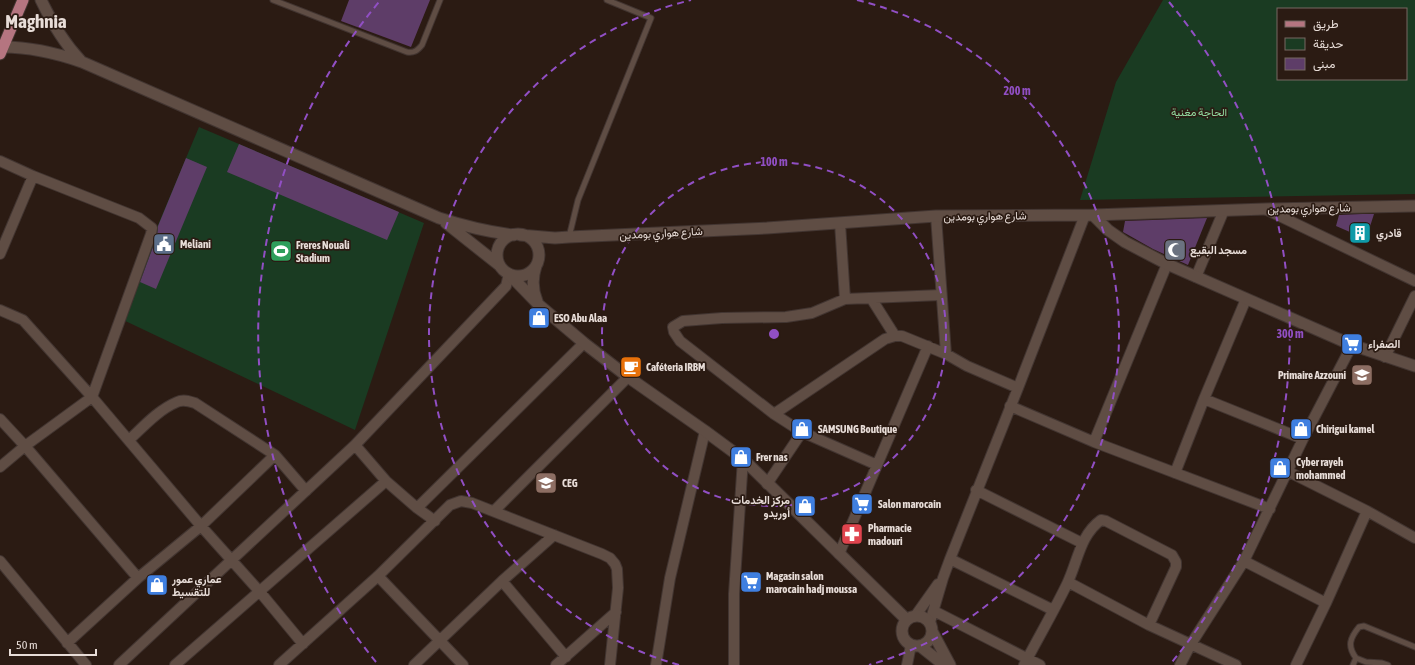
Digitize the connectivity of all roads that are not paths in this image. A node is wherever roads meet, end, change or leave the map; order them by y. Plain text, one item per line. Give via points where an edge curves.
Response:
1 (23, 0) edge
2 (41, 0) edge
3 (273, 0) edge
4 (440, 0) edge
5 (607, 0) edge
6 (1, 49) edge
7 (82, 62) junction
8 (0, 161) edge
9 (33, 176) junction
10 (1415, 206) edge
11 (1265, 209) junction
12 (1224, 210) junction
13 (1089, 215) junction
14 (936, 216) junction
15 (439, 218) junction
16 (840, 223) junction
17 (517, 235) junction
18 (569, 237) junction
19 (555, 238) junction
20 (0, 254) edge
21 (537, 260) junction
22 (1167, 264) junction
23 (500, 265) junction
24 (509, 274) junction
25 (1196, 277) junction
26 (1415, 281) edge
27 (941, 295) junction
28 (1415, 296) edge
29 (871, 298) junction
30 (845, 299) junction
31 (1246, 299) junction
32 (539, 305) junction
33 (0, 310) edge
34 (895, 336) junction
35 (584, 343) junction
36 (1352, 345) junction
37 (928, 346) junction
38 (946, 354) junction
39 (1385, 357) junction
40 (1415, 366) edge
41 (628, 377) junction
42 (1018, 388) junction
43 (92, 396) junction
44 (1204, 399) junction
45 (1010, 406) junction
46 (774, 414) junction
47 (0, 419) edge
48 (705, 431) junction
49 (802, 432) junction
50 (1303, 439) junction
51 (129, 440) junction
52 (1094, 442) junction
53 (355, 445) junction
54 (25, 446) junction
55 (275, 455) junction
56 (743, 459) junction
57 (877, 465) junction
58 (0, 467) edge
59 (1287, 471) junction
60 (1175, 473) junction
61 (386, 481) junction
62 (767, 484) junction
63 (976, 490) junction
64 (306, 491) junction
65 (417, 508) junction
66 (1270, 509) junction
67 (494, 511) junction
68 (1367, 511) junction
69 (435, 521) junction
70 (201, 526) junction
71 (554, 535) junction
72 (1415, 538) edge
73 (1082, 543) junction
74 (839, 554) junction
75 (231, 559) junction
76 (950, 559) junction
77 (0, 561) edge
78 (1244, 561) junction
79 (378, 576) junction
80 (138, 578) junction
81 (943, 578) junction
82 (502, 581) junction
83 (1068, 582) junction
84 (260, 592) junction
85 (1326, 602) junction
86 (1053, 610) junction
87 (934, 611) junction
88 (616, 612) junction
89 (911, 618) junction
90 (1149, 625) junction
91 (932, 628) junction
92 (440, 640) junction
93 (67, 643) junction
94 (303, 644) junction
95 (1191, 644) junction
96 (1414, 645) edge
97 (916, 646) junction
98 (566, 657) junction
99 (1356, 658) junction
100 (1026, 662) edge
101 (86, 665) edge
102 (119, 665) edge
103 (175, 665) edge
104 (279, 665) edge
105 (414, 665) edge
106 (463, 665) edge
107 (556, 665) edge
108 (610, 665) edge
109 (656, 665) edge
110 (734, 665) edge
111 (907, 665) edge
112 (944, 665) edge
113 (950, 665) edge
114 (1040, 665) edge
115 (1180, 665) edge
116 (1236, 665) edge
117 (1296, 665) edge
118 (1353, 665) edge
119 (1388, 665) edge

1 - 6 main road
2 - 7 street via 52,23
3 - 4 lane via 412,53 422,45
5 - 18 lane via 650,18 578,200
6 - 7 street via 19,47 42,50
7 - 15 street
8 - 9 street
9 - 20 street
9 - 43 street via 139,218 152,228
10 - 11 street, شارع هواري بومدين
11 - 12 street, شارع هواري بومدين
11 - 26 street
12 - 13 street, شارع هواري بومدين
12 - 25 street
13 - 14 street, شارع هواري بومدين
13 - 22 street via 1125,242
13 - 42 street
14 - 16 street, شارع هواري بومدين
14 - 27 street
15 - 17 street, شارع هواري بومدين via 482,230
15 - 23 street
16 - 18 street, شارع هواري بومدين
16 - 30 street
17 - 19 street, شارع هواري بومدين
17 - 21 street via 526,236 535,244
17 - 23 street via 502,241 497,253
18 - 19 street, شارع هواري بومدين
19 - 21 street via 544,244
21 - 24 street via 533,270 522,276
21 - 32 street via 533,285
22 - 25 street
22 - 52 street
23 - 24 street
24 - 32 street
24 - 53 street via 506,286
25 - 31 street
27 - 29 street
27 - 38 street
28 - 39 street
29 - 30 street
29 - 34 street
30 - 46 street via 812,313 786,317 683,321 673,327 680,341
31 - 36 street
31 - 44 street
32 - 35 street
33 - 43 street via 23,320
34 - 37 street via 902,336
34 - 46 street via 885,339
35 - 41 street
35 - 65 street
36 - 39 street
36 - 50 street
37 - 38 street
37 - 57 street
38 - 42 street
39 - 40 street
41 - 48 street
41 - 67 street
42 - 45 street
43 - 51 street
43 - 54 street
44 - 50 street
44 - 60 street
45 - 52 street
45 - 63 street
46 - 49 street
47 - 54 street
48 - 56 street
48 - 109 street via 670,578
49 - 57 street
49 - 62 street
50 - 59 street
51 - 55 street via 161,412 177,402 186,401 195,403
51 - 70 street
52 - 60 street
53 - 61 street
53 - 64 street
54 - 58 street
54 - 80 street
55 - 64 street
55 - 70 street
56 - 62 street
56 - 110 street via 734,594
57 - 74 street
59 - 66 street
59 - 68 street
60 - 66 street
61 - 65 street
61 - 84 street
62 - 74 street
63 - 73 street
63 - 76 street
64 - 75 street
65 - 69 street
66 - 78 street
67 - 69 street via 472,502 461,501 450,505
67 - 71 street
68 - 72 street
68 - 85 street
69 - 79 street
70 - 75 street
70 - 80 street
71 - 82 street
71 - 88 street via 602,554 615,564 618,582
73 - 83 street
73 - 90 street via 1101,520 1172,555 1176,567
74 - 89 street
75 - 84 street
75 - 102 street
76 - 81 street
76 - 86 street
77 - 93 street
78 - 85 street
78 - 95 street
79 - 92 street
79 - 94 street
80 - 93 street
81 - 87 street
81 - 89 street
82 - 92 street
82 - 98 street
83 - 86 street
83 - 90 street
84 - 94 street
84 - 103 street
85 - 117 street
86 - 100 street
87 - 91 street
87 - 100 street
88 - 98 street
88 - 108 street
89 - 91 street via 927,618
89 - 97 street via 904,624 902,634 904,639
90 - 95 street
91 - 97 street via 928,642
91 - 113 street
92 - 105 street
92 - 106 street
93 - 101 street
94 - 104 street
95 - 115 street
95 - 116 street
96 - 99 lane via 1364,626 1359,627 1350,646
97 - 111 street
97 - 112 street
98 - 107 street
99 - 118 lane
99 - 119 lane
100 - 114 street

